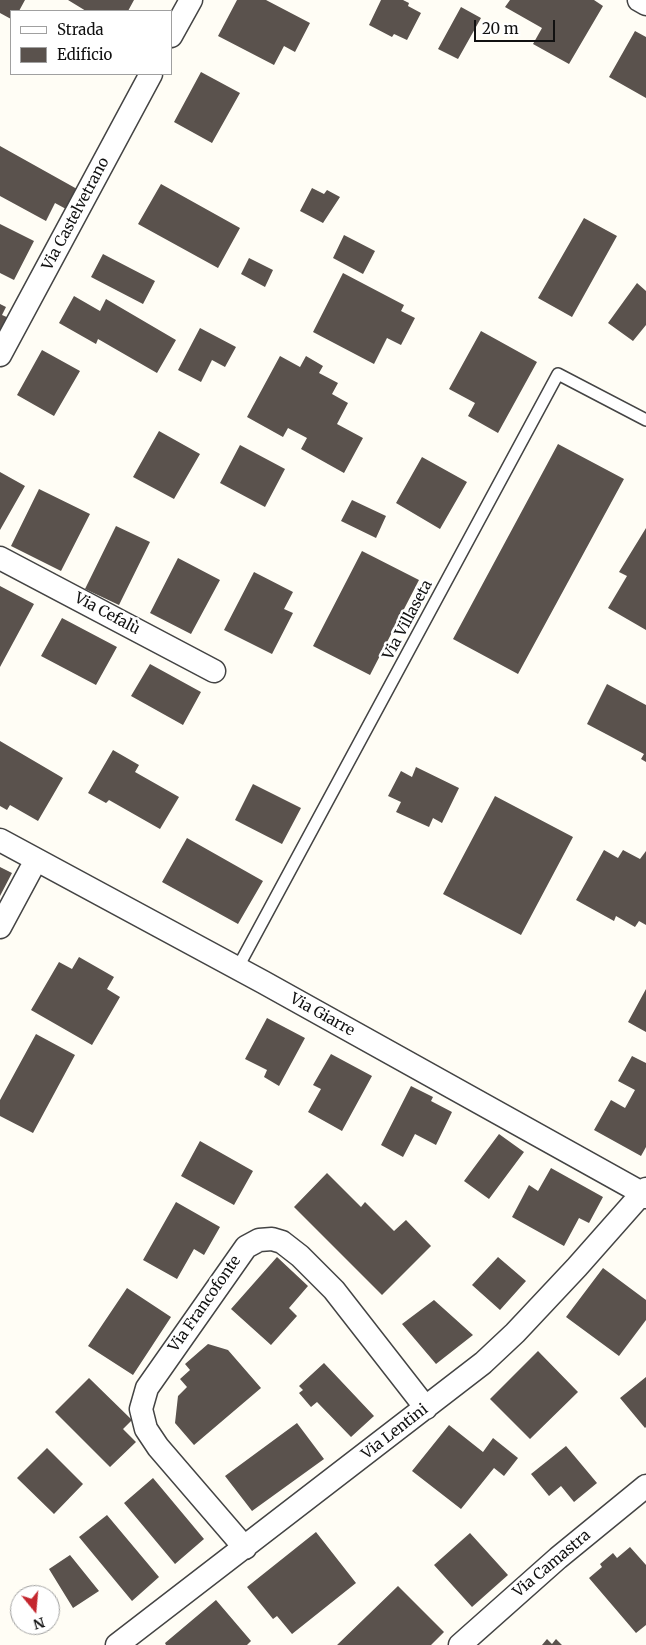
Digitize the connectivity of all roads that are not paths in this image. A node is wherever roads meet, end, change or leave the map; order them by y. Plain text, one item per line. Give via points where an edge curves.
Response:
1 (191, 0) edge
2 (639, 0) edge
3 (646, 4) edge
4 (172, 34) edge
5 (150, 75) edge
6 (0, 355) edge
7 (646, 420) edge
8 (0, 558) edge
9 (214, 671) dead end
10 (0, 840) edge
11 (36, 860) junction
12 (0, 926) edge
13 (237, 969) junction
14 (645, 1193) edge
15 (426, 1408) junction
16 (646, 1486) edge
17 (245, 1548) junction
18 (117, 1645) edge
19 (460, 1645) edge

1 - 4 street
2 - 3 street
5 - 6 street, Via Castelvetrano
7 - 13 lane, Via Villaseta via 558,374
8 - 9 street, Via Cefalù
10 - 11 street, Via Giarre
11 - 12 street
11 - 13 street, Via Giarre
13 - 14 street, Via Giarre
14 - 15 street, Via Lentini via 516,1333
15 - 17 street, Via Lentini
15 - 17 street, Via Francofonte via 334,1290 300,1256 282,1242 272,1239 259,1240 246,1248 150,1384 141,1409 146,1429 158,1447
16 - 19 street, Via Camastra
17 - 18 street, Via Lentini

